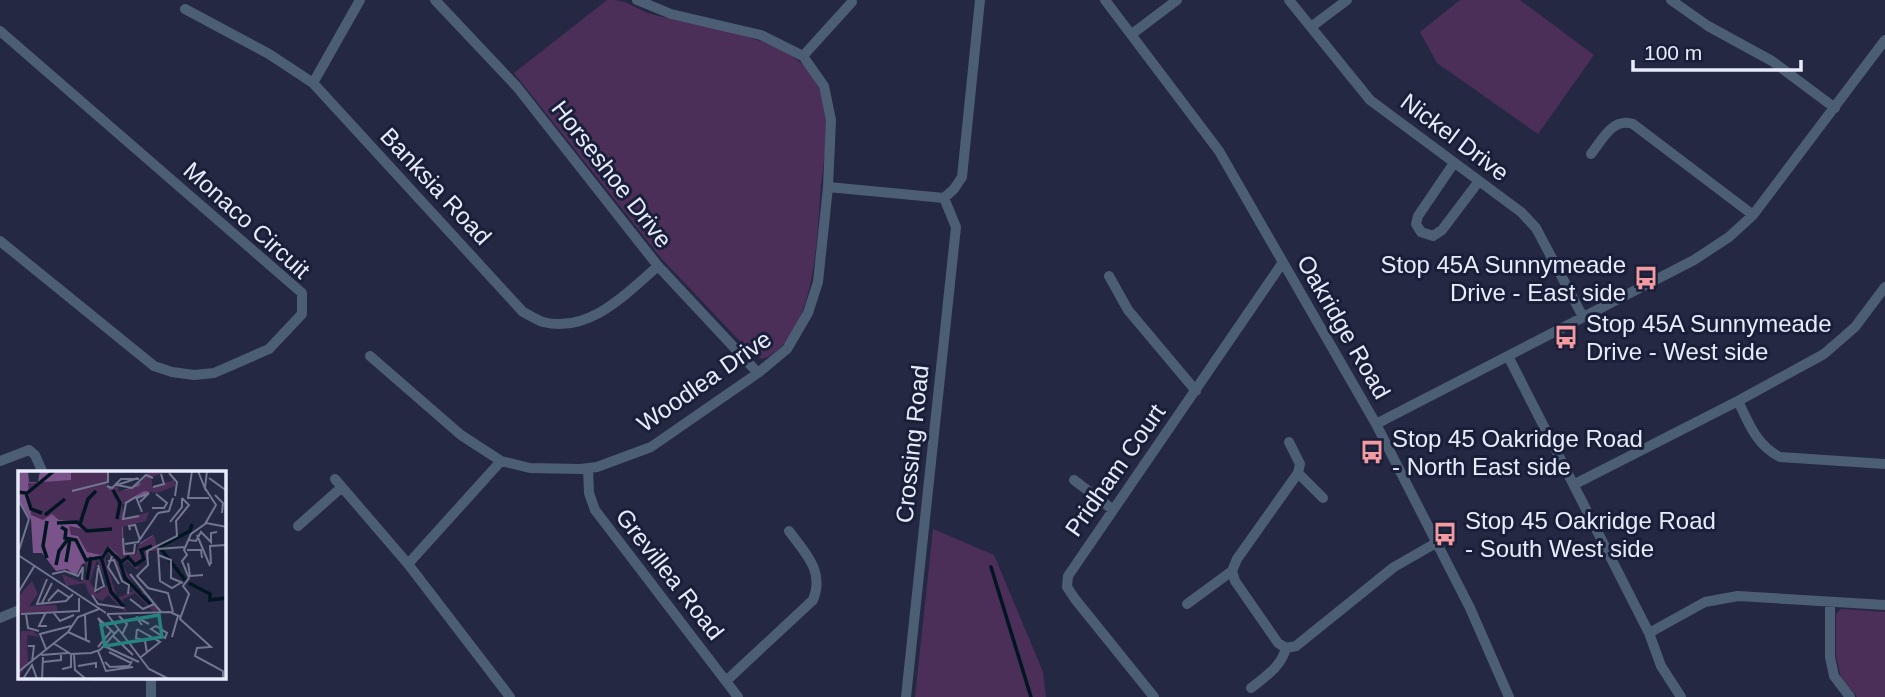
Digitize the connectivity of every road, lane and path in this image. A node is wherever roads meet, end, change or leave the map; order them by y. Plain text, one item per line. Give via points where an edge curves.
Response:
1 (360, 0) edge
2 (435, 0) edge
3 (637, 0) edge
4 (980, 0) edge
5 (1105, 0) edge
6 (1177, 0) edge
7 (1290, 0) edge
8 (1347, 0) edge
9 (1671, 0) edge
10 (852, 2) dead end
11 (185, 9) dead end
12 (1311, 27) junction
13 (0, 32) edge
14 (1132, 34) junction
15 (1885, 40) edge
16 (803, 56) junction
17 (313, 83) junction
18 (1835, 108) junction
19 (1591, 154) dead end
20 (1454, 163) junction
21 (1479, 181) junction
22 (828, 187) junction
23 (944, 198) junction
24 (1753, 215) junction
25 (0, 241) edge
26 (1283, 262) junction
27 (658, 266) junction
28 (1109, 276) dead end
29 (1885, 287) edge
30 (1583, 317) junction
31 (370, 356) dead end
32 (1508, 356) junction
33 (758, 373) junction
34 (1196, 391) junction
35 (1738, 401) junction
36 (1376, 424) junction
37 (1289, 442) dead end
38 (0, 461) edge
39 (501, 461) junction
40 (1885, 464) edge
41 (588, 468) junction
42 (42, 471) edge
43 (1298, 473) junction
44 (1074, 480) dead end
45 (1575, 484) junction
46 (1322, 498) dead end
47 (1112, 509) junction
48 (298, 526) dead end
49 (789, 531) dead end
50 (1436, 543) junction
51 (408, 564) junction
52 (1232, 570) junction
53 (1830, 602) junction
54 (1187, 604) dead end
55 (1885, 605) edge
56 (18, 610) edge
57 (0, 618) edge
58 (1649, 633) junction
59 (1286, 648) junction
60 (726, 681) junction
61 (1251, 688) dead end
62 (510, 697) edge
63 (738, 697) edge
64 (906, 697) edge
65 (1154, 697) edge
66 (1509, 697) edge
67 (1681, 697) edge
68 (1850, 697) edge

1 - 17 street
2 - 27 street, Horseshoe Drive via 517,86
3 - 16 street, Woodlea Drive via 671,14 761,35
4 - 23 street via 961,177
5 - 14 street, Oakridge Road
6 - 14 street
7 - 12 street, Nickel Drive
8 - 12 street
9 - 18 street via 1707,26 1772,61
10 - 16 street
11 - 17 street, Banksia Road via 270,54
12 - 20 street, Nickel Drive via 1370,100
13 - 25 street, Monaco Circuit via 302,293 302,314 269,349 214,373 172,372 154,366
14 - 26 street, Oakridge Road via 1219,151
15 - 18 street
16 - 22 street, Woodlea Drive via 824,86 831,120
17 - 27 street, Banksia Road via 523,312 544,322 569,323 597,315
18 - 24 street
19 - 24 street via 1616,124 1633,124
20 - 21 street, Nickel Drive
20 - 21 street via 1418,216 1421,232 1433,236 1442,230
21 - 30 street, Nickel Drive via 1536,228
22 - 23 street
22 - 33 street, Woodlea Drive via 818,282 808,313 787,349
23 - 64 street, Crossing Road via 956,227
24 - 30 street via 1694,260
26 - 34 street, Pridham Court
26 - 36 street, Oakridge Road
27 - 33 street, Horseshoe Drive
28 - 34 street via 1128,310
29 - 35 street via 1855,327 1824,354
30 - 32 street
31 - 39 street, Woodlea Drive via 461,435
32 - 36 street
32 - 45 street
33 - 41 street, Woodlea Drive via 651,447
34 - 47 street, Pridham Court
35 - 40 street via 1758,442 1780,457
35 - 45 street
36 - 50 street, Oakridge Road
37 - 43 street via 1300,464
38 - 42 street via 29,450
39 - 41 street, Woodlea Drive via 530,468
39 - 51 street
41 - 60 street, Grevillea Road via 595,510
43 - 46 street
43 - 52 street
44 - 47 street
45 - 58 street
47 - 65 street, Pridham Court via 1068,576 1067,587
48 - 51 street via 339,483
49 - 60 street via 817,573 813,600
50 - 59 street via 1394,568 1296,646
50 - 66 street, Oakridge Road
51 - 62 street
52 - 54 street
52 - 59 street via 1235,581
53 - 55 street
53 - 58 street via 1738,596 1705,602
53 - 68 street via 1832,667
56 - 57 street
58 - 67 street via 1661,666
59 - 61 street via 1274,670
60 - 63 street, Grevillea Road

